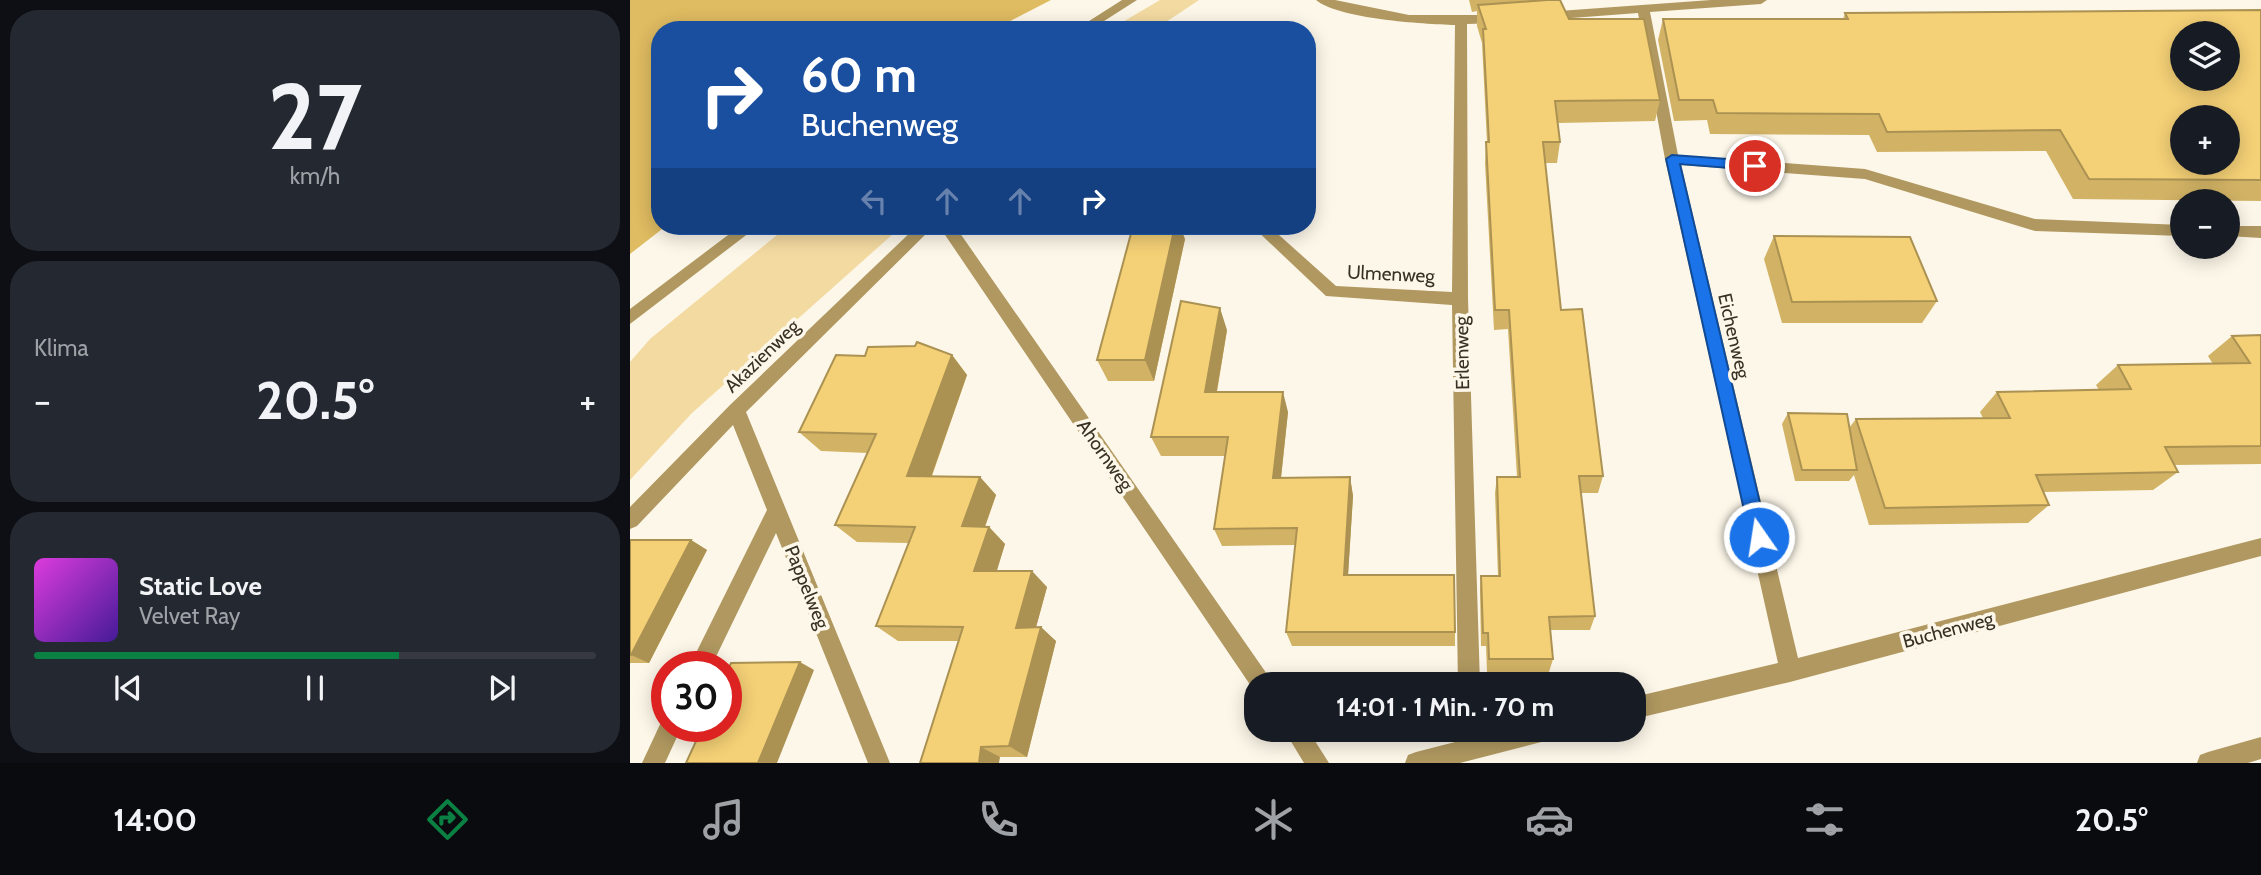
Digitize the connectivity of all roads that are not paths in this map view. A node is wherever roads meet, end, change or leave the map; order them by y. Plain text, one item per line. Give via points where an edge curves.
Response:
1 (1131, 0) edge
2 (1322, 0) edge
3 (1761, 0) edge
4 (1703, 2) edge
5 (1643, 9) junction
6 (1535, 16) edge
7 (1510, 18) edge
8 (1096, 21) edge
9 (1461, 22) junction
10 (1672, 159) junction
11 (2170, 230) edge
12 (2240, 231) edge
13 (2261, 232) edge
14 (738, 235) edge
15 (917, 235) edge
16 (953, 235) edge
17 (1270, 235) edge
18 (1460, 299) junction
19 (630, 318) edge
20 (736, 410) junction
21 (777, 510) junction
22 (630, 520) edge
23 (2261, 547) edge
24 (708, 651) edge
25 (1790, 671) junction
26 (1255, 672) edge
27 (1469, 672) edge
28 (1646, 705) edge
29 (663, 742) edge
30 (1303, 742) edge
31 (1463, 742) edge
32 (2261, 748) edge
33 (653, 763) edge
34 (879, 763) edge
35 (1318, 763) edge
36 (1416, 763) edge
37 (2208, 763) edge

1 - 8 street
2 - 9 street via 1404,20
3 - 4 street
4 - 5 street
5 - 6 street
5 - 10 street, Eichenweg
7 - 9 street
9 - 18 street, Erlenweg
10 - 11 street via 1865,174 2035,225
10 - 25 street, Eichenweg
12 - 13 street
14 - 19 street
15 - 20 street, Akazienweg
16 - 26 street, Ahornweg
17 - 18 street, Ulmenweg via 1332,292
18 - 27 street, Erlenweg
20 - 21 street, Pappelweg
20 - 22 street, Akazienweg
21 - 24 street
21 - 34 street, Pappelweg
23 - 25 street, Buchenweg
25 - 28 street, Buchenweg
29 - 33 street
30 - 35 street
31 - 36 street
32 - 37 street

